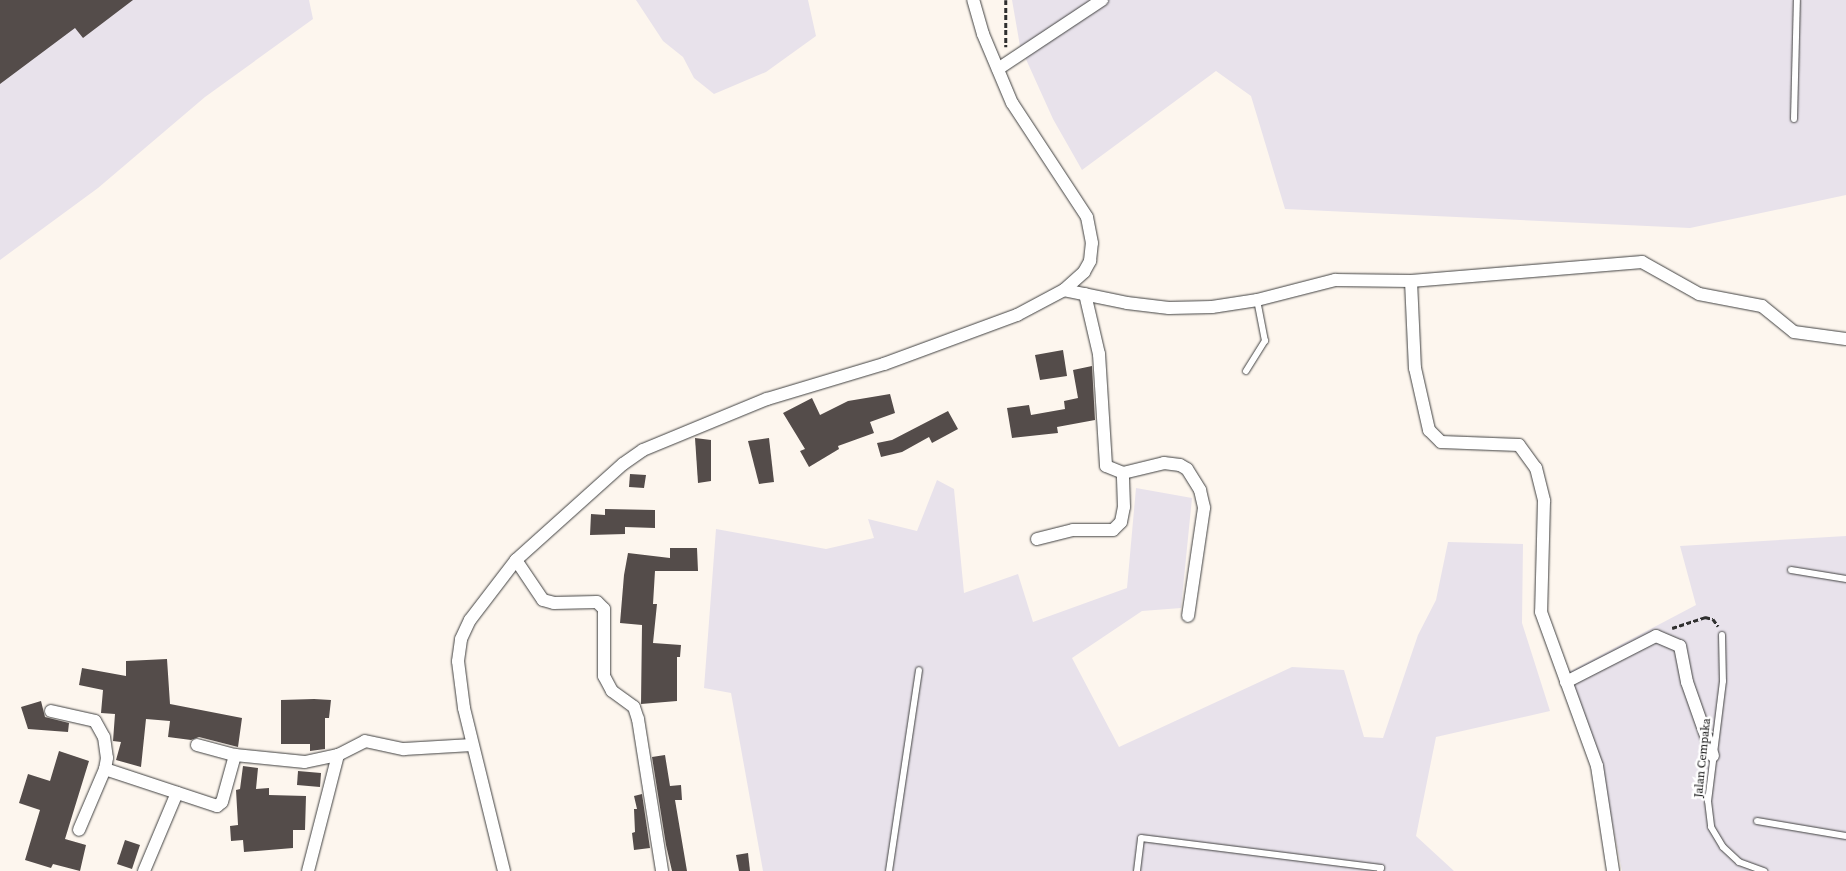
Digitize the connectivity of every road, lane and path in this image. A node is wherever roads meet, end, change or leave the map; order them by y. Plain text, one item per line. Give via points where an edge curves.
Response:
1 (973, 0) edge
2 (1006, 0) edge
3 (1102, 0) edge
4 (1797, 0) edge
5 (997, 65) junction
6 (1794, 119) dead end
7 (1411, 281) junction
8 (1064, 290) junction
9 (1085, 294) junction
10 (1257, 300) junction
11 (1846, 339) edge
12 (1246, 371) dead end
13 (1123, 473) junction
14 (1037, 539) dead end
15 (516, 560) junction
16 (1791, 570) dead end
17 (1846, 579) edge
18 (1188, 616) dead end
19 (1722, 635) joint
20 (1656, 636) junction
21 (919, 670) dead end
22 (1566, 682) junction
23 (51, 711) dead end
24 (197, 746) dead end
25 (472, 746) junction
26 (235, 755) junction
27 (338, 755) junction
28 (1713, 756) junction
29 (105, 769) junction
30 (178, 793) junction
31 (1757, 821) dead end
32 (79, 830) dead end
33 (1846, 836) edge
34 (144, 871) edge
35 (308, 871) edge
36 (504, 871) edge
37 (662, 871) edge
38 (889, 871) edge
39 (1136, 871) edge
40 (1380, 871) edge
41 (1612, 871) edge
42 (1764, 871) edge

1 - 5 street
2 - 5 path via 1006,49
3 - 5 street
4 - 6 lane
5 - 8 street via 1025,127 1077,201 1091,230 1090,262
7 - 10 street via 1335,280
7 - 11 street via 1642,262 1699,294 1762,306 1794,332
7 - 22 street via 1415,368 1429,430 1441,442 1519,445 1536,468 1544,501 1542,612
8 - 9 street
8 - 15 street via 1041,304 972,332 884,364 767,399 643,450 623,464
9 - 10 street via 1169,308 1212,307
9 - 13 street via 1099,354 1104,461 1110,469
10 - 12 lane via 1265,341
13 - 14 street via 1124,507 1121,522 1113,530 1073,530
13 - 18 street via 1164,463 1180,464 1200,490 1204,508
15 - 25 street via 470,620 461,638 458,661
15 - 37 street via 543,600 554,603 597,602 604,609 604,676 612,691 634,707 638,719
16 - 17 lane
19 - 20 path via 1713,619 1705,617 1687,621
19 - 28 lane, Jalan Cempaka via 1724,650
20 - 22 street
20 - 28 street via 1680,646 1687,682
21 - 38 lane
22 - 41 street via 1597,766
23 - 29 street via 95,721 102,729 107,758
24 - 26 street
25 - 27 street via 404,749 365,741
25 - 36 street
26 - 27 street via 304,762
26 - 30 street via 222,802 217,806
27 - 35 street
28 - 42 lane, Jalan Cempaka via 1708,800 1711,827 1723,847 1738,862
29 - 30 street
29 - 32 street
30 - 34 street
31 - 33 lane
39 - 40 lane via 1142,838 1381,868

